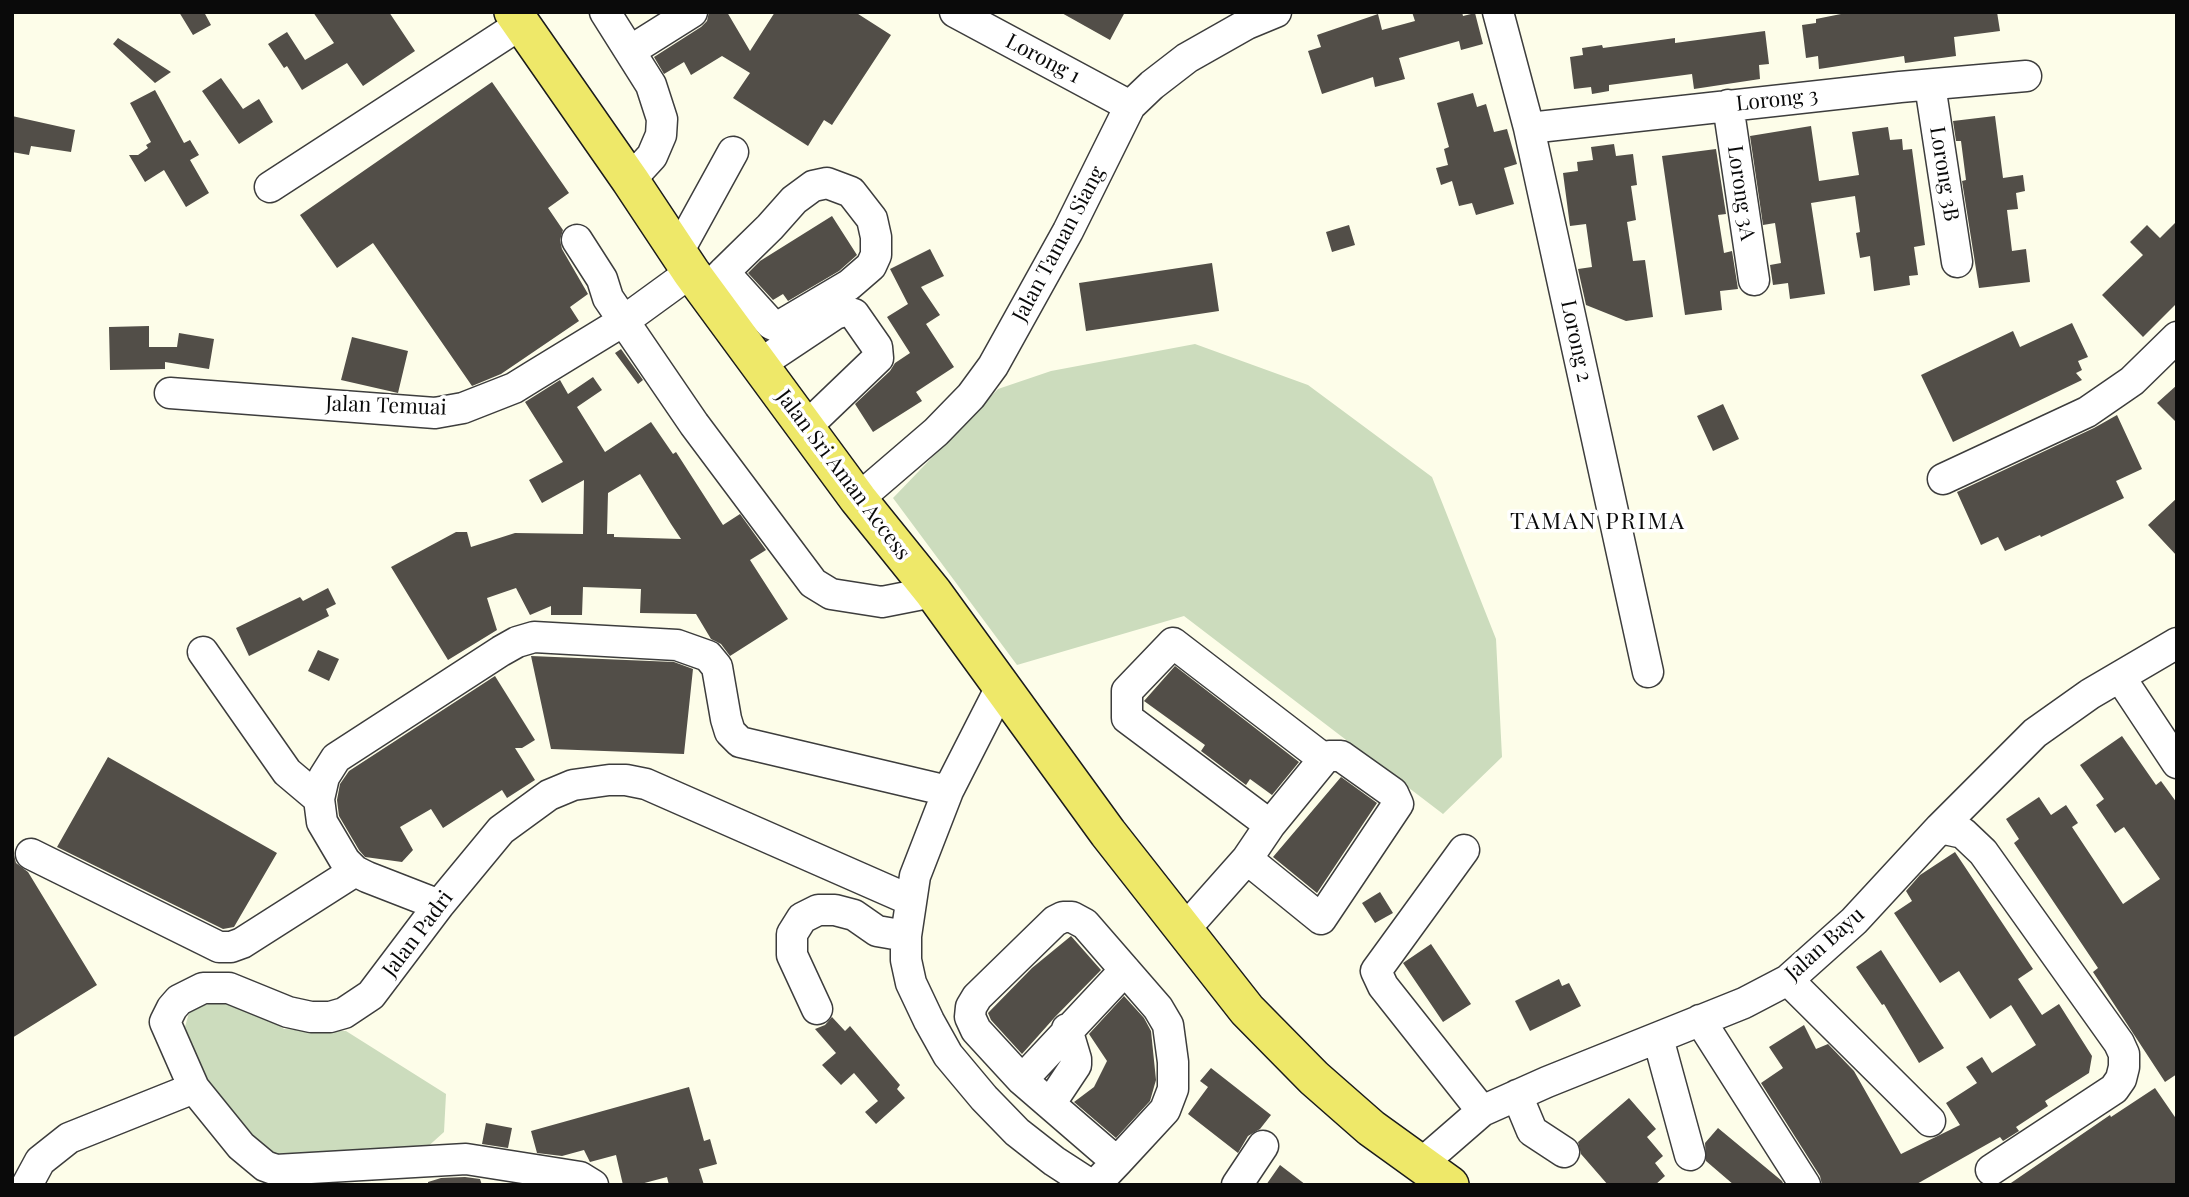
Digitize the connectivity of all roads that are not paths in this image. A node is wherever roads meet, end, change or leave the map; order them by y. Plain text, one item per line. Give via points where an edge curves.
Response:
1 (605, 12) edge
2 (692, 12) edge
3 (1276, 12) edge
4 (1497, 12) edge
5 (970, 16) edge
6 (517, 18) edge
7 (630, 51) junction
8 (2026, 76) dead end
9 (1930, 85) junction
10 (1728, 105) junction
11 (1130, 106) junction
12 (1529, 128) junction
13 (733, 152) dead end
14 (630, 180) junction
15 (270, 187) dead end
16 (577, 240) dead end
17 (1957, 262) dead end
18 (699, 272) junction
19 (1754, 280) dead end
20 (625, 320) junction
21 (2177, 337) edge
22 (760, 364) junction
23 (170, 393) dead end
24 (806, 427) junction
25 (1943, 479) dead end
26 (858, 499) junction
27 (933, 592) junction
28 (2177, 643) edge
29 (203, 652) dead end
30 (1648, 672) dead end
31 (2119, 677) junction
32 (1001, 687) junction
33 (1324, 759) junction
34 (2177, 763) edge
35 (948, 791) junction
36 (319, 799) junction
37 (1270, 825) junction
38 (1940, 828) junction
39 (1464, 850) dead end
40 (31, 854) dead end
41 (1247, 859) junction
42 (355, 871) junction
43 (911, 900) junction
44 (439, 905) junction
45 (1184, 930) junction
46 (906, 936) junction
47 (1125, 970) junction
48 (1788, 980) junction
49 (817, 1009) dead end
50 (1700, 1020) junction
51 (1067, 1029) junction
52 (1658, 1038) junction
53 (1022, 1080) junction
54 (194, 1088) junction
55 (1517, 1095) junction
56 (1050, 1104) junction
57 (1482, 1111) junction
58 (1930, 1121) dead end
59 (1263, 1146) dead end
60 (1564, 1152) dead end
61 (1690, 1155) dead end
62 (1117, 1162) junction
63 (1421, 1164) junction
64 (1991, 1170) dead end
65 (27, 1185) edge
66 (593, 1185) edge
67 (1093, 1185) edge
68 (1237, 1185) edge
69 (1451, 1185) edge
70 (1805, 1185) edge

1 - 7 street
2 - 7 street
3 - 11 street, Jalan Taman Siang via 1187,58
4 - 12 street, Lorong 2
5 - 11 street, Lorong 1
6 - 14 main road, Jalan Sri Aman Access
6 - 15 street
7 - 14 street via 652,85 662,119 653,156
8 - 9 street, Lorong 3
9 - 10 street, Lorong 3
9 - 17 street, Lorong 3B
10 - 12 street, Lorong 3
10 - 19 street, Lorong 3A
11 - 26 street, Jalan Taman Siang via 1062,243 993,366 971,397 936,432
12 - 30 street, Lorong 2
13 - 18 street
14 - 18 main road, Jalan Sri Aman Access
16 - 20 street
18 - 18 street, Jalan Temuai via 778,327 849,285 871,266 876,255 872,219 850,192 827,183 813,186 770,228
18 - 20 street, Jalan Temuai
18 - 22 main road, Jalan Sri Aman Access
20 - 23 street, Jalan Temuai via 514,388 463,408 435,412
20 - 27 street via 694,424 813,583 831,594 881,602
21 - 25 street via 2132,381 2087,412
22 - 24 main road, Jalan Sri Aman Access
22 - 24 street via 835,314 854,314 877,347 878,358
24 - 26 main road, Jalan Sri Aman Access
26 - 27 main road, Jalan Sri Aman Access
27 - 32 main road, Jalan Sri Aman Access
28 - 31 street, Jalan Bayu
29 - 36 street via 287,772
31 - 34 street
31 - 38 street, Jalan Bayu via 2035,733
32 - 35 street
32 - 45 main road, Jalan Sri Aman Access
33 - 37 street
33 - 37 street via 1173,643 1127,691 1127,718
33 - 41 street via 1341,756 1393,793 1398,804 1321,919
35 - 36 street via 740,742 730,732 717,667 708,656 677,645 544,637 517,642 336,758 324,777
35 - 43 street via 915,876
36 - 42 street via 322,822
37 - 41 street
38 - 48 street, Jalan Bayu via 1854,921
38 - 64 street via 1963,833 1983,852 2124,1054 2121,1079 2114,1089
39 - 57 street via 1376,971
40 - 42 street via 219,947 242,943
41 - 45 street
42 - 44 street
43 - 44 street, Jalan Padri via 646,784 617,780 573,785 529,807 501,830
43 - 46 street
44 - 54 street, Jalan Padri via 372,995 344,1013 311,1017 288,1012 229,988 203,988 179,1000 165,1022
45 - 63 main road, Jalan Sri Aman Access via 1247,1010 1314,1078
46 - 49 street via 877,931 854,915 835,910 818,910 802,918 790,943 794,965
46 - 67 street via 911,983 948,1055 1017,1132
47 - 51 street
47 - 53 street via 1085,924 1063,917 977,997 970,1017 976,1030
47 - 62 street via 1168,1025 1173,1089 1165,1110
48 - 50 street, Jalan Bayu
48 - 58 street
50 - 52 street, Jalan Bayu
50 - 70 street
51 - 53 street
51 - 56 street via 1076,1065
52 - 55 street, Jalan Bayu
52 - 61 street
53 - 56 street
54 - 65 street via 69,1138 40,1161
54 - 66 street via 241,1146 265,1167 276,1170 466,1159 580,1177
55 - 57 street, Jalan Bayu
55 - 60 street via 1532,1131
56 - 62 street
57 - 63 street, Jalan Bayu
59 - 68 street
62 - 67 street
63 - 69 main road

